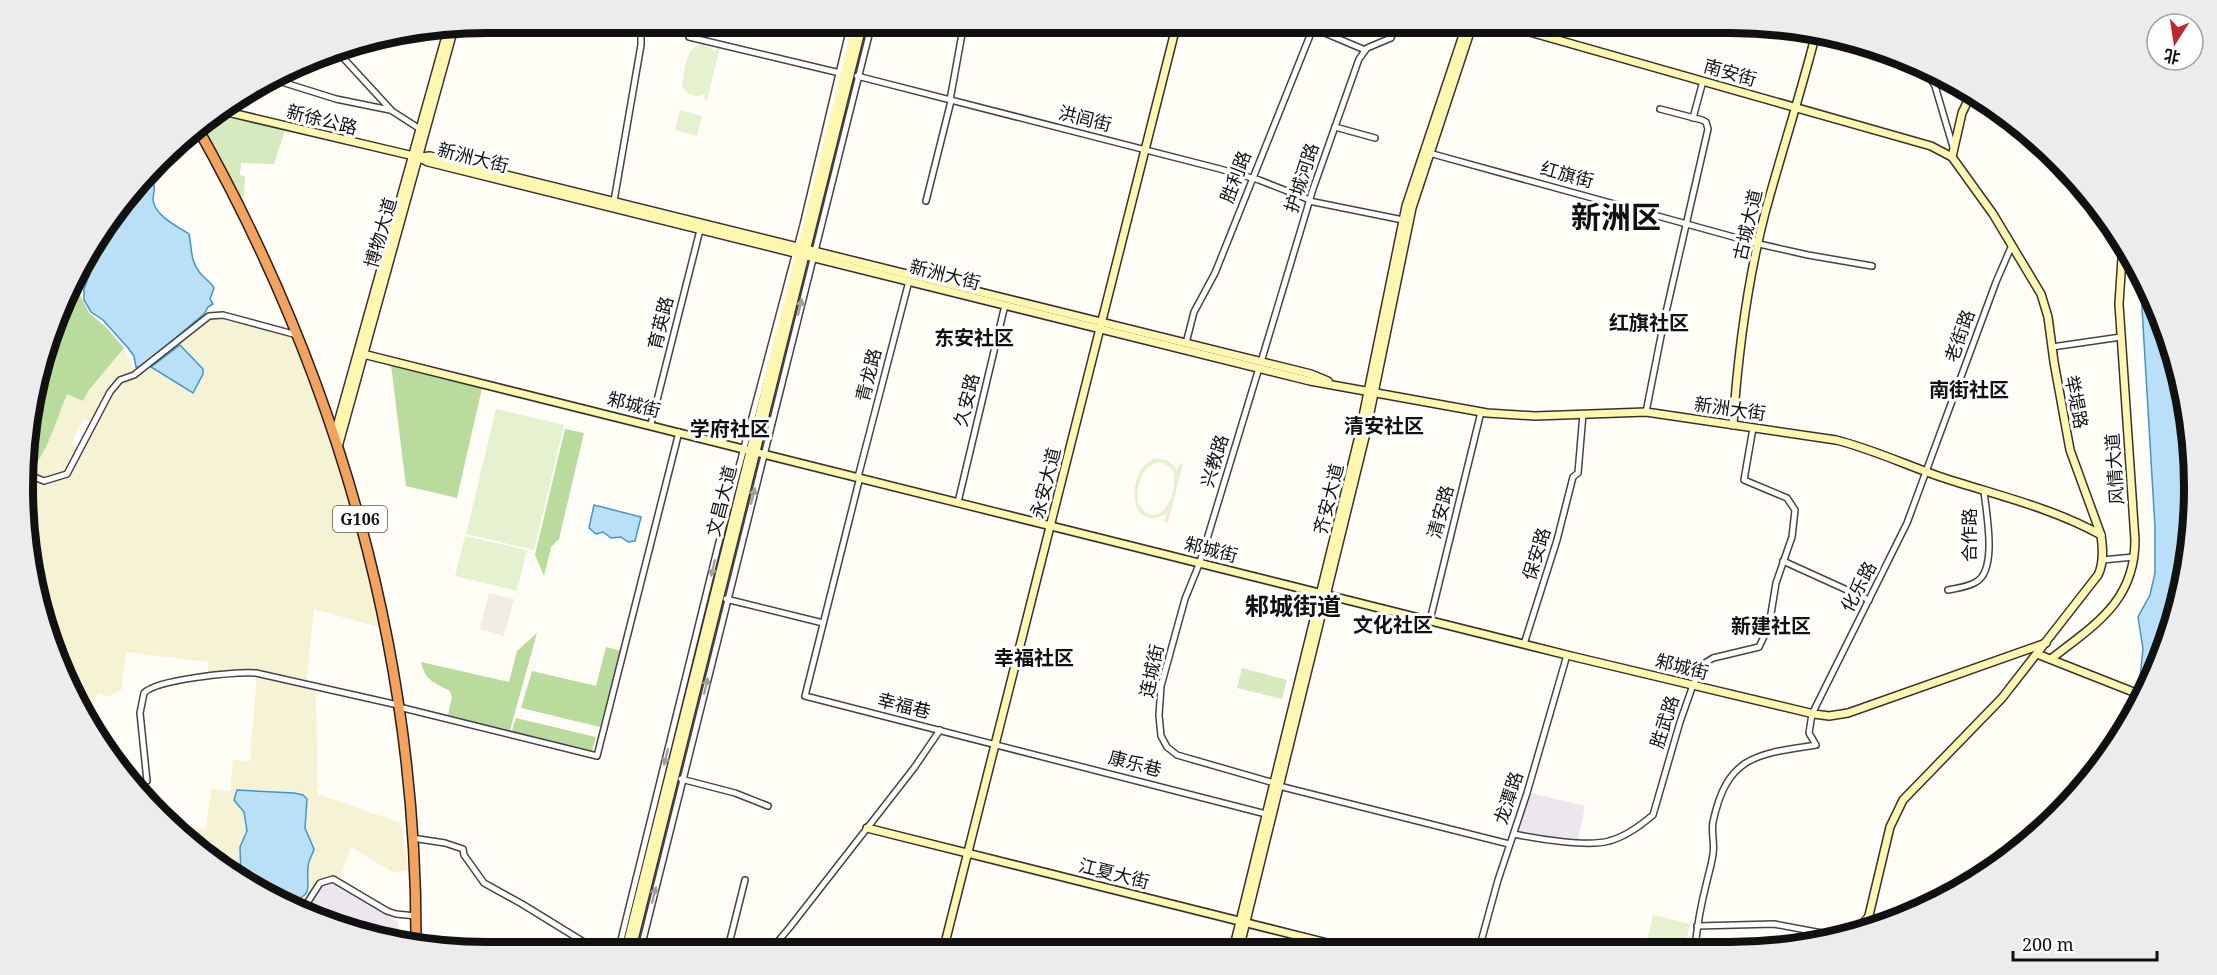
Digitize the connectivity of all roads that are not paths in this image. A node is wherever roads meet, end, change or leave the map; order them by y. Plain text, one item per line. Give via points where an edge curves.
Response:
1 (641, 33) edge
2 (850, 33) edge
3 (855, 33) edge
4 (860, 33) edge
5 (867, 33) edge
6 (962, 33) edge
7 (1174, 33) edge
8 (1311, 33) edge
9 (1330, 33) edge
10 (1393, 33) edge
11 (1463, 33) edge
12 (1469, 33) edge
13 (1536, 33) edge
14 (446, 35) edge
15 (452, 35) edge
16 (689, 37) dead end
17 (1814, 41) edge
18 (1365, 50) junction
19 (341, 57) edge
20 (848, 74) junction
21 (1931, 80) edge
22 (1703, 81) junction
23 (282, 82) edge
24 (951, 100) junction
25 (1968, 101) edge
26 (1796, 107) junction
27 (1660, 109) dead end
28 (390, 110) junction
29 (231, 113) edge
30 (1694, 118) junction
31 (1335, 127) junction
32 (420, 129) junction
33 (201, 135) edge
34 (1375, 138) dead end
35 (1954, 149) junction
36 (1145, 150) junction
37 (1429, 153) junction
38 (415, 157) junction
39 (1952, 157) junction
40 (1252, 178) junction
41 (1310, 200) junction
42 (614, 201) junction
43 (926, 201) dead end
44 (1403, 220) junction
45 (1686, 224) junction
46 (700, 230) junction
47 (1758, 244) junction
48 (2012, 245) junction
49 (804, 252) junction
50 (2121, 257) edge
51 (1872, 266) dead end
52 (909, 281) junction
53 (1005, 305) junction
54 (1101, 326) junction
55 (298, 335) junction
56 (2121, 337) junction
57 (1186, 343) junction
58 (2052, 347) junction
59 (363, 354) junction
60 (1260, 365) junction
61 (1372, 391) junction
62 (1480, 412) junction
63 (1646, 412) junction
64 (1583, 414) junction
65 (651, 424) junction
66 (1733, 425) junction
67 (1753, 428) junction
68 (679, 432) junction
69 (334, 437) junction
70 (338, 447) junction
71 (754, 450) junction
72 (1926, 471) junction
73 (33, 477) edge
74 (859, 477) junction
75 (1984, 491) junction
76 (958, 502) junction
77 (1051, 525) junction
78 (2101, 536) junction
79 (2134, 557) junction
80 (2102, 560) junction
81 (1783, 561) junction
82 (1200, 562) junction
83 (1948, 590) dead end
84 (1324, 594) junction
85 (723, 599) junction
86 (1869, 600) junction
87 (1430, 620) junction
88 (823, 623) junction
89 (2046, 643) junction
90 (1524, 644) junction
91 (2037, 654) junction
92 (1567, 655) junction
93 (2051, 659) junction
94 (1693, 685) junction
95 (2135, 692) edge
96 (805, 696) joint
97 (399, 706) junction
98 (1812, 714) junction
99 (940, 730) junction
100 (996, 744) junction
101 (675, 777) junction
102 (683, 779) junction
103 (147, 781) dead end
104 (1277, 785) junction
105 (768, 806) dead end
106 (1266, 814) junction
107 (867, 828) junction
108 (1514, 834) junction
109 (412, 838) junction
110 (1509, 844) junction
111 (968, 853) junction
112 (745, 880) dead end
113 (307, 904) edge
114 (1869, 915) junction
115 (416, 916) junction
116 (1868, 921) edge
117 (1243, 922) junction
118 (1863, 922) edge
119 (1697, 926) junction
120 (1820, 933) edge
121 (416, 936) edge
122 (584, 942) edge
123 (621, 942) edge
124 (628, 942) edge
125 (634, 942) edge
126 (642, 942) edge
127 (730, 942) edge
128 (777, 942) edge
129 (945, 942) edge
130 (1236, 942) edge
131 (1240, 942) edge
132 (1323, 942) edge
133 (1481, 942) edge
134 (1696, 942) edge

1 - 42 street
2 - 20 street
3 - 20 main road, 文昌大道
4 - 20 main road, 文昌大道
5 - 20 street
6 - 24 street
7 - 36 main road, 永安大道
8 - 40 street, 胜利路
9 - 18 street
10 - 18 street via 1391,38
11 - 44 main road, 齐安大道
12 - 37 main road, 齐安大道
13 - 22 main road, 南安街
14 - 32 main road, 博物大道
15 - 38 main road, 博物大道
16 - 20 street, 洪闾街
17 - 26 main road, 古城大道
18 - 31 street, 护城河路
19 - 28 street
20 - 24 street, 洪闾街
20 - 49 main road, 文昌大道
20 - 49 street
21 - 35 street
22 - 26 main road, 南安街
22 - 30 street
23 - 28 street
24 - 36 street, 洪闾街
24 - 43 street
25 - 35 main road
26 - 39 main road, 南安街 via 1931,146
26 - 47 main road, 古城大道
27 - 30 street
28 - 32 street
29 - 38 main road, 新徐公路
30 - 45 street via 1706,122 1708,132
31 - 34 street
31 - 41 street, 护城河路
32 - 38 main road, 博物大道
33 - 55 highway, G106 via 250,226
35 - 39 main road
36 - 40 street, 洪闾街
36 - 54 main road, 永安大道
37 - 45 street, 红旗街
37 - 61 main road, 齐安大道 via 1409,221
38 - 42 main road, 新洲大街 via 430,156
38 - 46 main road, 新洲大街
38 - 59 main road, 博物大道
38 - 69 main road, 博物大道
39 - 48 main road, 举堤路
40 - 41 street, 洪闾街
40 - 57 street, 胜利路 via 1215,273 1194,312
41 - 44 street, 洪闾街
41 - 60 street, 护城河路
42 - 49 main road, 新洲大街
44 - 61 main road, 齐安大道
45 - 47 street, 红旗街
45 - 63 street
46 - 49 main road, 新洲大街
46 - 65 street, 育英路
47 - 51 street, 红旗街
47 - 66 main road, 古城大道 via 1741,345
48 - 58 main road, 举堤路 via 2041,294
48 - 72 street, 老街路
49 - 52 main road, 新洲大街
49 - 54 main road, 新洲大街
49 - 71 main road, 文昌大道
49 - 71 street
50 - 56 main road, 风情大道
52 - 53 main road, 新洲大街
52 - 74 street, 青龙路
53 - 54 main road, 新洲大街
53 - 76 street, 久安路
54 - 57 main road, 新洲大街
54 - 60 main road, 新洲大街
54 - 77 main road, 永安大道
55 - 69 highway, G106
55 - 73 street via 223,315 204,318 134,375 117,383 67,474 44,481
56 - 58 street
56 - 79 main road, 风情大道
57 - 60 main road, 新洲大街
58 - 78 main road, 举堤路 via 2070,450
59 - 65 main road, 邾城街
59 - 70 main road, 博物大道
60 - 61 main road, 新洲大街
60 - 82 street, 兴教路
61 - 62 main road, 新洲大街
61 - 84 main road, 齐安大道
62 - 64 main road, 新洲大街
62 - 87 street, 清安路
63 - 64 main road, 新洲大街
63 - 66 main road, 新洲大街
64 - 90 street, 保安路 via 1578,473 1573,477
65 - 68 main road, 邾城街
66 - 67 main road, 新洲大街
67 - 72 main road, 新洲大街 via 1850,444
67 - 81 street, 胜武路 via 1744,480 1785,496 1795,507 1794,531
68 - 71 main road, 邾城街
68 - 97 street via 597,756
69 - 70 highway, G106
70 - 97 highway, G106 via 373,568
71 - 74 main road, 邾城街
85 -> 71 main road, 文昌大道
71 -> 123 street
71 - 124 main road, 文昌大道
72 - 75 main road, 新洲大街
72 - 86 street, 化乐路 via 1902,535
74 - 76 main road, 邾城街
74 - 88 street, 青龙路
75 - 78 main road, 新洲大街 via 2054,513
75 - 83 street, 合作路 via 1989,546 1985,571 1974,584
76 - 77 main road, 邾城街
77 - 82 main road, 邾城街
77 - 100 main road, 永安大道
78 - 80 main road, 举堤路
79 - 80 street
79 - 93 main road, 风情大道 via 2125,588 2114,606
80 - 89 main road, 举堤路 via 2098,575
81 - 86 street
81 - 94 street, 胜武路 via 1762,644 1709,660
82 - 84 main road, 邾城街
82 - 104 street, 连城街 via 1185,599 1163,678 1159,705 1161,736 1170,750 1181,757
84 - 87 main road, 邾城街
84 - 104 main road, 齐安大道
85 - 88 street
85 - 101 main road, 文昌大道
102 -> 85 street
86 - 98 street, 化乐路
87 - 90 main road, 邾城街
88 - 96 street, 青龙路
89 - 91 main road, 举堤路
89 - 98 main road, 邾城街 via 1848,712
90 - 92 main road, 邾城街
91 - 93 main road
91 - 114 main road via 2002,698 1903,800 1890,827
92 - 94 main road, 邾城街
92 - 108 street, 龙潭路
93 - 95 main road
94 - 98 main road, 邾城街
94 - 108 street, 胜武路 via 1653,815 1647,820 1618,838 1599,843
96 - 99 street, 幸福巷
97 - 103 street via 256,673 159,684 144,693 141,709
97 - 109 highway, G106
98 - 119 street via 1809,733 1816,745 1755,758 1738,768 1726,782 1713,822 1713,855
99 - 100 street, 幸福巷
99 - 107 street
100 - 106 street, 康乐巷
100 - 111 main road, 永安大道
101 - 102 street
101 - 125 main road, 文昌大道
102 - 105 street
126 -> 102 street
104 - 106 main road, 齐安大道
104 - 110 street, 连城街
104 - 117 main road, 齐安大道
106 - 117 main road, 齐安大道
107 - 111 main road, 江夏大街
107 - 128 street
108 - 110 street, 龙潭路
109 - 115 highway, G106
109 - 122 street via 463,849 484,884
110 - 133 street, 龙潭路
111 - 117 main road, 江夏大街
111 - 129 main road, 永安大道
112 - 127 street
113 - 115 street via 320,883 333,879 387,911
114 - 116 main road
114 - 118 street
115 - 121 highway, G106
117 - 130 main road, 齐安大道
117 - 131 main road, 齐安大道
117 - 132 main road, 江夏大街
119 - 120 street via 1774,924
119 - 134 street

